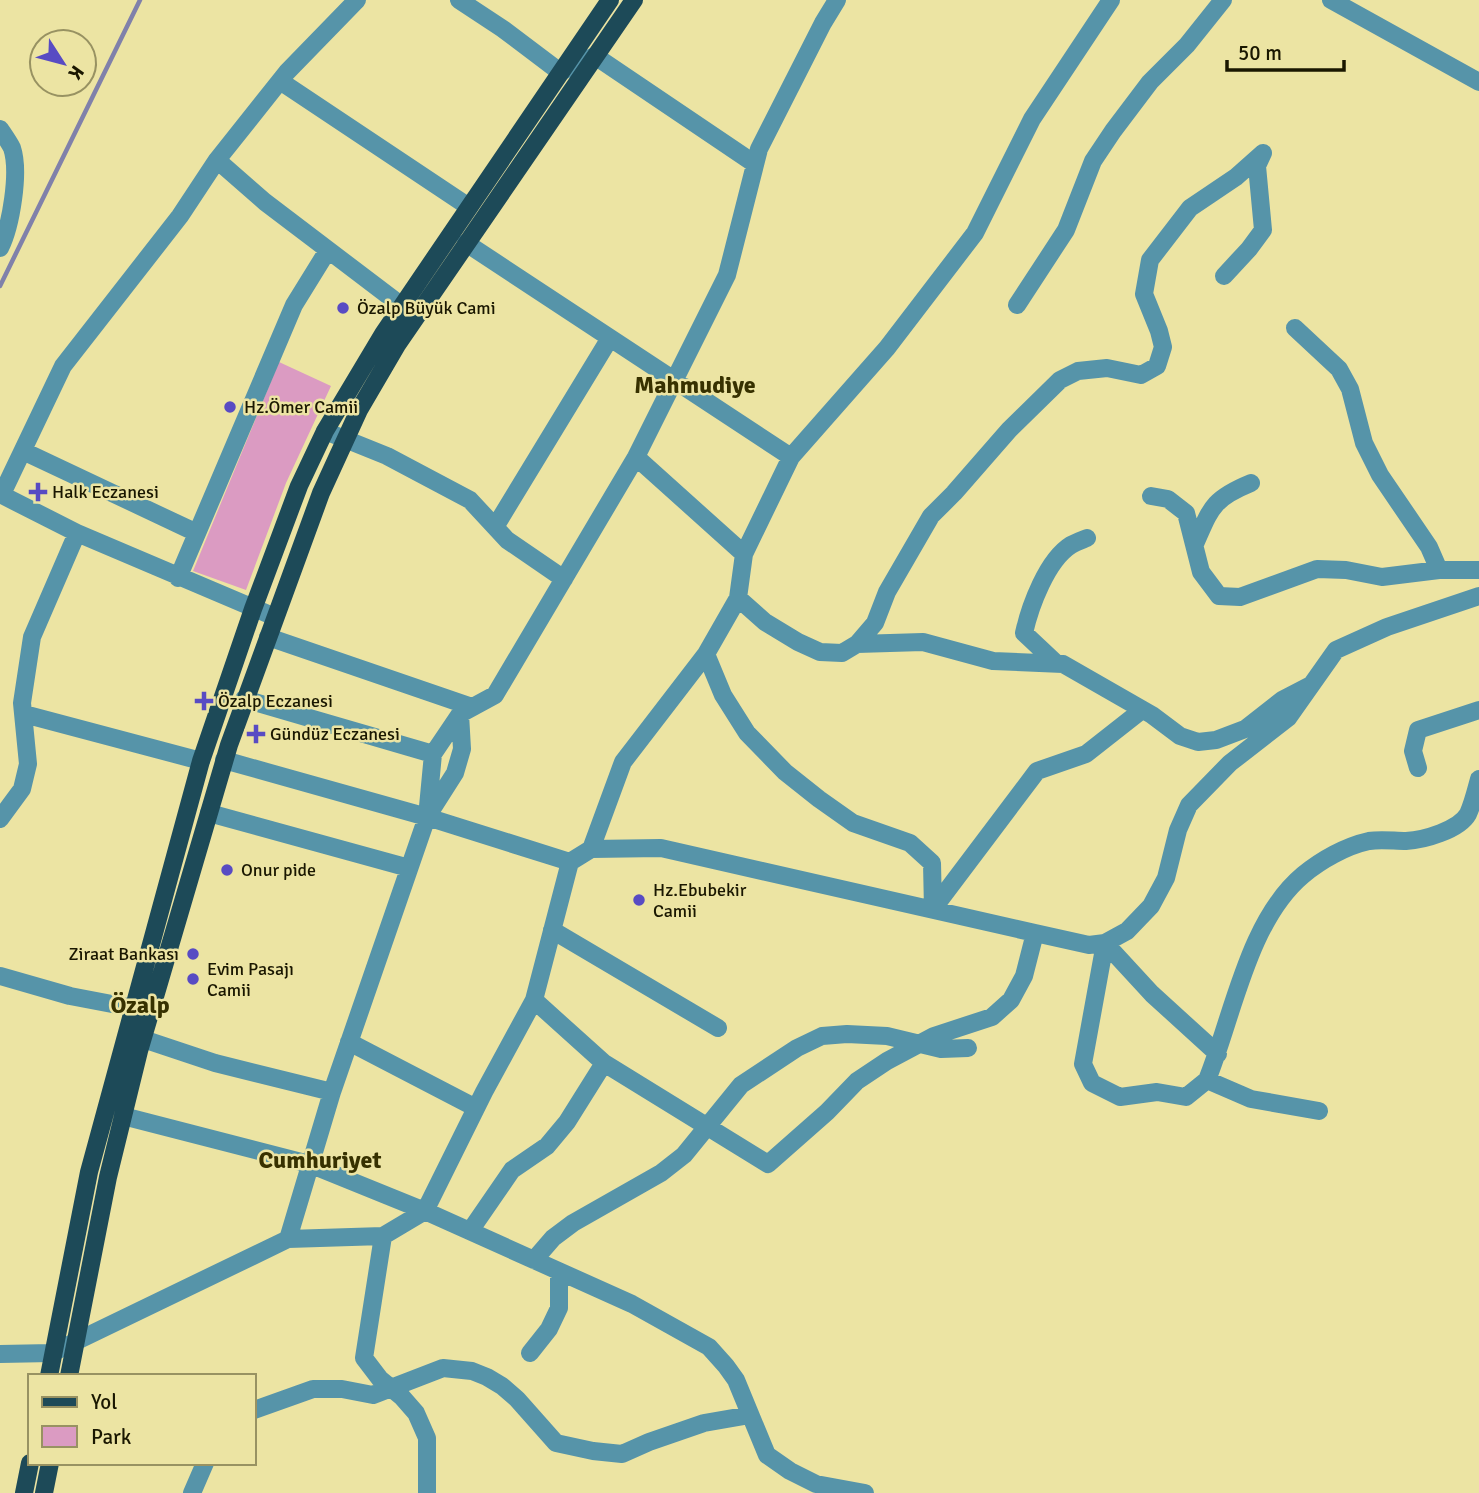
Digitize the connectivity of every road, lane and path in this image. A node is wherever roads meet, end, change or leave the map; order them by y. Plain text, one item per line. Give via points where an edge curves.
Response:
1 (357, 0) edge
2 (460, 0) edge
3 (610, 0) edge
4 (634, 0) edge
5 (837, 0) edge
6 (1111, 0) edge
7 (1223, 0) edge
8 (1331, 0) edge
9 (595, 55) junction
10 (560, 72) junction
11 (280, 81) junction
12 (1479, 82) edge
13 (0, 129) edge
14 (217, 160) junction
15 (755, 164) junction
16 (469, 207) junction
17 (466, 243) junction
18 (0, 248) edge
19 (328, 250) junction
20 (1224, 275) dead end
21 (1017, 305) dead end
22 (402, 306) junction
23 (1295, 328) dead end
24 (610, 338) junction
25 (675, 381) junction
26 (325, 431) junction
27 (345, 440) junction
28 (23, 451) junction
29 (636, 457) junction
30 (791, 457) junction
31 (1251, 483) dead end
32 (1, 494) edge
33 (1151, 496) dead end
34 (495, 527) junction
35 (77, 533) junction
36 (197, 533) junction
37 (1087, 538) dead end
38 (1195, 544) junction
39 (744, 554) junction
40 (1438, 570) junction
41 (1479, 570) edge
42 (178, 578) junction
43 (564, 579) junction
44 (1479, 596) edge
45 (738, 598) junction
46 (253, 609) junction
47 (275, 617) junction
48 (268, 637) junction
49 (857, 645) junction
50 (706, 654) junction
51 (1057, 664) junction
52 (1311, 686) junction
53 (244, 699) junction
54 (1142, 710) junction
55 (1479, 710) edge
56 (466, 711) junction
57 (24, 714) junction
58 (433, 754) junction
59 (224, 760) junction
60 (201, 761) junction
61 (1418, 768) dead end
62 (1479, 779) edge
63 (209, 813) junction
64 (427, 817) junction
65 (0, 819) edge
66 (591, 849) junction
67 (570, 862) junction
68 (409, 868) junction
69 (933, 909) junction
70 (552, 930) junction
71 (1035, 933) junction
72 (1105, 943) junction
73 (0, 976) edge
74 (534, 1000) junction
75 (141, 1011) junction
76 (718, 1028) dead end
77 (143, 1039) junction
78 (349, 1042) junction
79 (923, 1043) junction
80 (968, 1048) dead end
81 (1218, 1054) junction
82 (604, 1063) junction
83 (1207, 1080) junction
84 (332, 1092) junction
85 (476, 1108) junction
86 (1319, 1111) dead end
87 (123, 1116) junction
88 (707, 1126) junction
89 (309, 1164) junction
90 (425, 1211) junction
91 (470, 1231) junction
92 (383, 1236) junction
93 (288, 1239) junction
94 (534, 1260) junction
95 (559, 1272) junction
96 (77, 1340) junction
97 (0, 1353) edge
98 (52, 1353) junction
99 (530, 1353) dead end
100 (49, 1374) edge
101 (69, 1374) edge
102 (390, 1387) junction
103 (256, 1409) edge
104 (750, 1415) junction
105 (30, 1465) edge
106 (50, 1465) edge
107 (204, 1465) edge
108 (24, 1493) edge
109 (44, 1493) edge
110 (192, 1493) edge
111 (427, 1493) edge
112 (865, 1493) edge

1 - 11 street
2 - 10 street
3 - 10 main road
4 - 9 main road
5 - 15 street
6 - 30 street via 1032,119 975,233 887,348
7 - 21 street via 1113,131 1093,162 1066,230
8 - 12 street
9 - 10 street
9 - 15 street
9 - 17 main road
10 - 16 main road
11 - 14 street
11 - 16 street
13 - 18 street via 12,148 14,163 13,207
14 - 19 street
14 - 28 street via 180,216 63,366
15 - 25 street via 727,275
16 - 22 main road
17 - 24 street
17 - 27 main road via 397,345
19 - 22 street
19 - 36 street via 294,305
20 - 49 street via 1263,230 1257,166 1263,153 1190,208 1150,260 1144,294 1163,347 1157,366 1141,375 1107,368 1060,380 931,516 874,624
22 - 26 main road
23 - 40 street via 1339,369 1350,389 1364,443 1429,547
24 - 25 street
24 - 34 street
25 - 29 street
25 - 30 street
26 - 27 street
26 - 46 main road
27 - 34 street via 387,456 470,500
27 - 47 main road
28 - 32 street
28 - 36 street
29 - 39 street
29 - 43 street
30 - 39 street
31 - 38 street via 1211,506
32 - 35 street
33 - 38 street via 1168,499 1186,513
34 - 43 street
35 - 42 street
35 - 57 street via 32,637
36 - 42 street
37 - 51 street via 1057,557 1027,619 1024,633
38 - 40 street via 1201,572 1219,596 1240,597 1317,569 1381,577
39 - 45 street
40 - 41 street
42 - 46 street
43 - 56 street via 495,695
44 - 52 street via 1387,627 1336,650
45 - 49 street via 765,622 820,652 842,653
45 - 50 street
46 - 47 street
46 - 60 main road
47 - 48 main road
48 - 53 main road
48 - 56 street
49 - 51 street via 923,642 993,662
50 - 66 street via 623,762
50 - 69 street via 723,695 747,733 785,772 853,822 910,843 932,863
51 - 54 street
52 - 54 street via 1282,700 1245,729 1216,740 1198,742 1180,736
52 - 72 street via 1288,718 1230,763 1189,805 1166,878 1151,906 1127,931
53 - 58 street
53 - 59 main road
54 - 69 street via 1086,754 1037,771
55 - 61 street via 1418,730 1413,751
56 - 58 street
56 - 64 street via 455,773
57 - 60 street
57 - 65 street via 28,764 22,789
58 - 64 street
59 - 63 main road
59 - 64 street
60 - 75 main road
62 - 81 street via 1466,817 1444,833 1410,841 1369,841 1336,853 1302,876 1258,937
63 - 68 street
63 - 75 main road
64 - 67 street
64 - 68 street
66 - 67 street
66 - 69 street via 661,848
67 - 70 street
68 - 78 street
69 - 71 street
70 - 74 street
70 - 76 street
71 - 72 street via 1089,945
71 - 79 street via 1024,976 1011,1000 992,1017
72 - 81 street
72 - 83 street via 1083,1064 1092,1083 1120,1097 1157,1092 1186,1097
73 - 75 street
74 - 82 street
74 - 85 street
75 - 77 main road
75 - 98 main road via 89,1172
77 - 84 street via 215,1063
77 - 87 main road
78 - 84 street
78 - 85 street
79 - 80 street via 941,1049
79 - 88 street via 887,1036 822,1036 741,1085
79 - 88 street via 857,1081 768,1164
81 - 83 street
82 - 88 street
82 - 91 street via 567,1122 547,1146 512,1170
83 - 86 street via 1251,1099
84 - 89 street
85 - 90 street
87 - 89 street
87 - 96 main road
88 - 94 street via 661,1173 573,1223
89 - 90 street
89 - 93 street
90 - 91 street
90 - 92 street
91 - 94 street
92 - 93 street
92 - 102 street via 364,1358
93 - 96 street
94 - 95 street
95 - 99 street via 559,1308
95 - 104 street via 632,1304 709,1348 736,1380
96 - 98 street
96 - 101 main road
97 - 98 street
98 - 100 main road
102 - 103 street via 373,1395 313,1389
102 - 104 street via 443,1368 472,1370 517,1399 556,1443 622,1454 704,1423
102 - 111 street via 416,1413 427,1438
104 - 112 street via 767,1455 790,1471 817,1484
105 - 108 main road
106 - 109 main road
107 - 110 street

